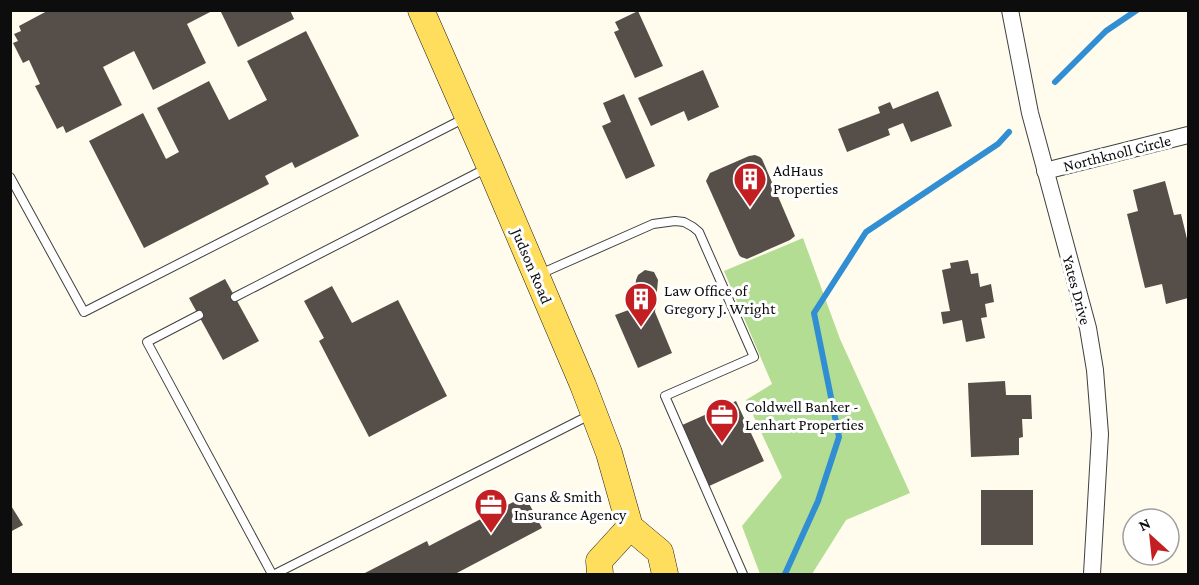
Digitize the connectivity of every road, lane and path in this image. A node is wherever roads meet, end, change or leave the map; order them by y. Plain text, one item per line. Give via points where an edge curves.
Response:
1 (421, 10) edge
2 (1010, 10) edge
3 (468, 117) junction
4 (1188, 135) edge
5 (490, 167) junction
6 (1045, 171) junction
7 (10, 177) edge
8 (537, 276) junction
9 (235, 297) dead end
10 (199, 315) dead end
11 (594, 413) junction
12 (630, 527) junction
13 (273, 574) edge
14 (600, 574) edge
15 (665, 574) edge
16 (743, 574) edge
17 (1092, 574) edge

1 - 3 main road, Judson Road
2 - 6 street, Yates Drive
3 - 5 main road, Judson Road
3 - 7 lane via 84,312
4 - 6 street, Northknoll Circle
5 - 8 main road, Judson Road
5 - 9 lane
6 - 17 street, Yates Drive via 1088,328 1095,370 1100,434
8 - 11 main road, Judson Road
8 - 16 lane via 653,224 684,222 699,232 754,357 665,396
10 - 13 lane via 147,342
11 - 12 main road, Judson Road
11 - 13 lane
12 - 14 main road via 599,561
12 - 15 main road via 660,552

